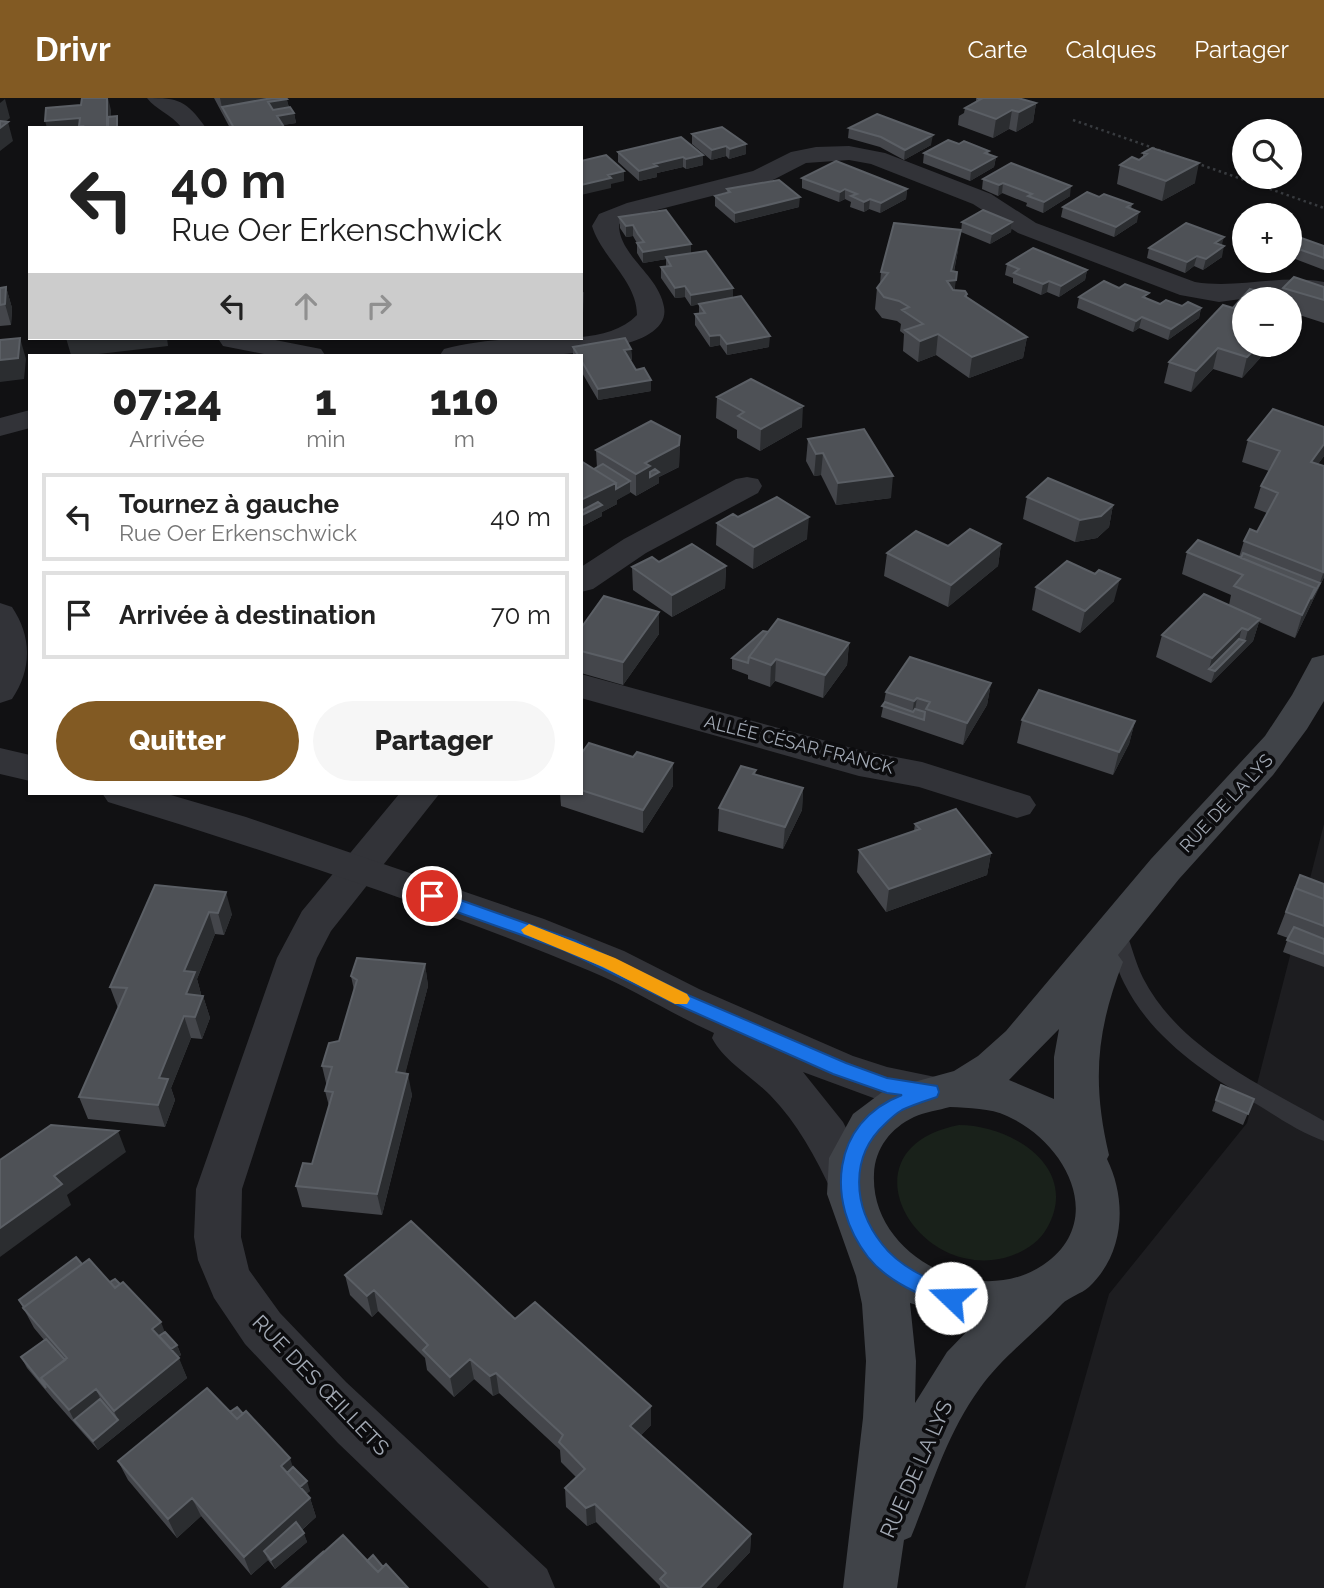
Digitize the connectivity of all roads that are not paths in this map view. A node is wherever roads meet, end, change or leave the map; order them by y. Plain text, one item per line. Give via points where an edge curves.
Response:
1 (158, 98) edge
2 (192, 126) edge
3 (1324, 290) edge
4 (228, 344) edge
5 (303, 354) edge
6 (462, 354) edge
7 (28, 420) edge
8 (0, 427) edge
9 (747, 486) dead end
10 (583, 581) edge
11 (0, 614) edge
12 (1324, 666) edge
13 (583, 687) edge
14 (0, 691) edge
15 (0, 761) edge
16 (28, 768) edge
17 (128, 795) edge
18 (419, 795) edge
19 (1017, 805) dead end
20 (359, 871) junction
21 (1116, 932) junction
22 (684, 1000) junction
23 (945, 1090) junction
24 (1324, 1132) edge
25 (1088, 1164) junction
26 (848, 1178) junction
27 (866, 1239) junction
28 (1052, 1287) junction
29 (872, 1577) edge
30 (528, 1588) edge

1 - 2 street via 180,110
3 - 6 street via 1286,286 1219,294 1197,291 1027,228 988,202 877,158 827,153 799,157 762,176 612,216 606,222 607,235 651,302 649,321 633,332 607,340
4 - 5 street
7 - 8 street
9 - 10 street via 625,552
11 - 14 street via 13,648
12 - 21 main road, RUE DE LA LYS via 1283,741 1179,853
13 - 19 street, ALLÉE CÉSAR FRANCK via 859,763 922,775
15 - 16 street
17 - 20 street
18 - 20 street, RUE DES ŒILLETS
20 - 22 street via 570,946
20 - 30 street, RUE DES ŒILLETS via 316,922 297,958 219,1189 215,1223 219,1253 231,1284 261,1327 332,1402
21 - 23 main road, RUE DE LA LYS via 1012,1054 990,1072
21 - 24 lane via 1135,982 1169,1031 1220,1071
21 - 25 main road, RUE DE LA LYS via 1092,986 1076,1051 1073,1083
22 - 23 street via 873,1081
22 - 26 street via 790,1085 827,1134
23 - 25 main road via 1003,1096 1042,1113 1073,1141
23 - 26 main road via 904,1100 873,1122 853,1153
25 - 28 main road via 1099,1205 1096,1232 1075,1269
26 - 27 main road via 854,1215
27 - 28 main road via 902,1275 951,1298 987,1303 1021,1299
27 - 29 main road, RUE DE LA LYS via 885,1291 892,1347 891,1401
28 - 29 main road, RUE DE LA LYS via 1000,1330 963,1371 930,1427 907,1479

